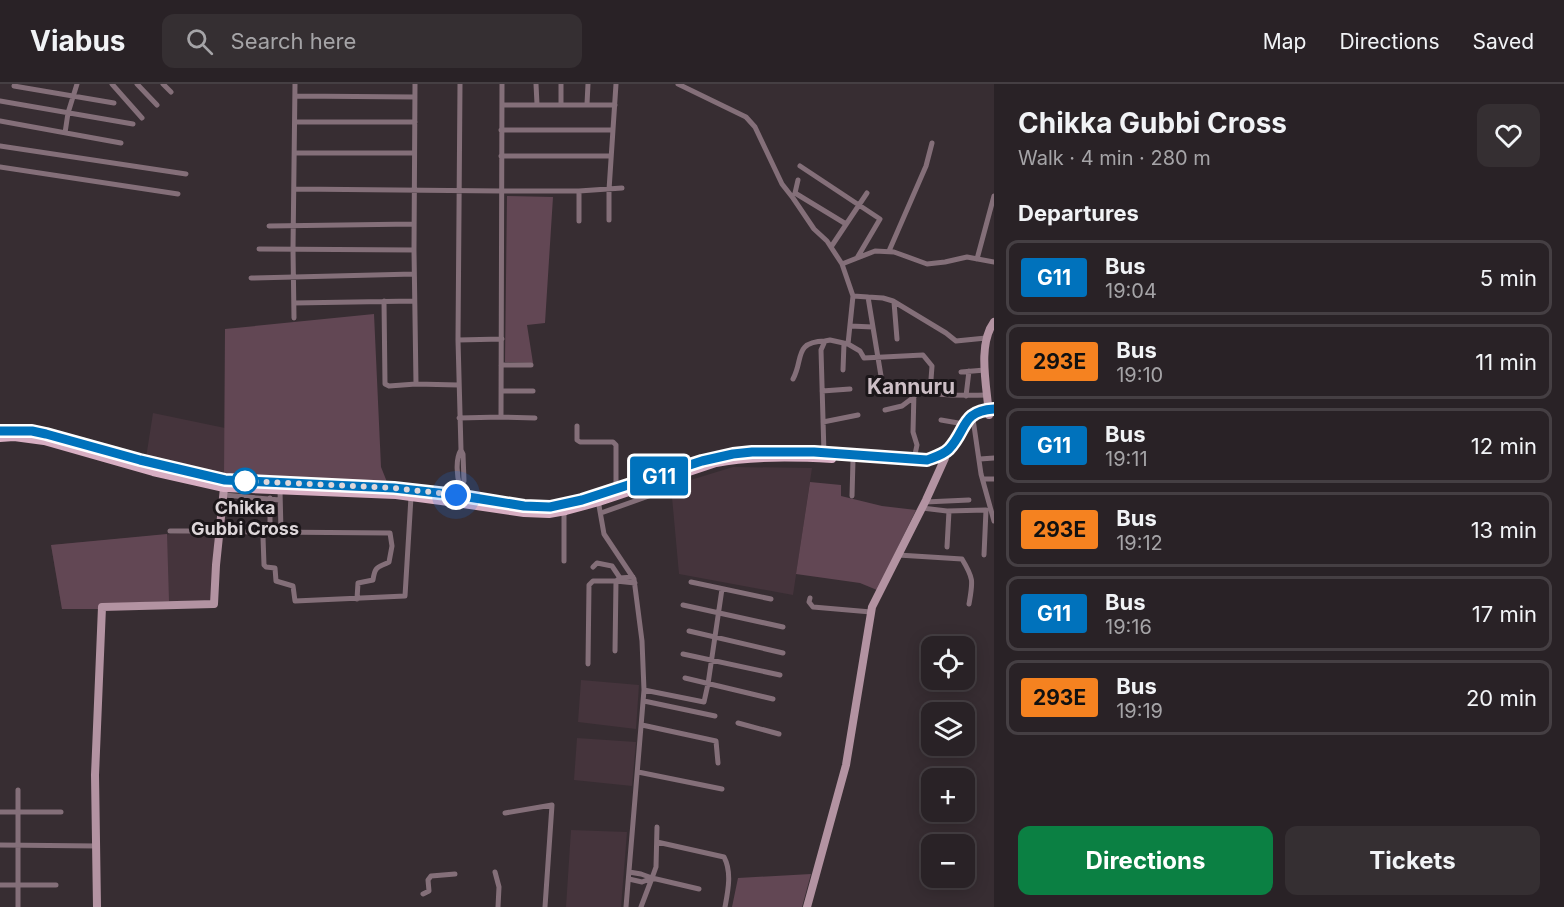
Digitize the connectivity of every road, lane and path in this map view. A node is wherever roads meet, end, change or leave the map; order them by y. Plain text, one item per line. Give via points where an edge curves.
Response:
1 (77, 84) edge
2 (112, 84) edge
3 (137, 84) edge
4 (163, 84) edge
5 (295, 84) edge
6 (415, 84) edge
7 (460, 84) edge
8 (502, 84) edge
9 (536, 84) edge
10 (561, 84) edge
11 (588, 84) edge
12 (616, 84) edge
13 (678, 84) edge
14 (14, 86) dead end
15 (171, 92) dead end
16 (73, 96) junction
17 (295, 96) junction
18 (415, 97) junction
19 (0, 101) edge
20 (114, 103) dead end
21 (537, 104) junction
22 (587, 104) junction
23 (157, 105) dead end
24 (502, 105) junction
25 (561, 105) junction
26 (615, 105) junction
27 (68, 113) junction
28 (142, 118) dead end
29 (0, 121) edge
30 (295, 122) junction
31 (415, 122) junction
32 (133, 124) dead end
33 (501, 130) junction
34 (614, 130) junction
35 (65, 133) junction
36 (121, 143) dead end
37 (932, 143) dead end
38 (0, 147) edge
39 (295, 153) junction
40 (414, 153) junction
41 (501, 156) junction
42 (611, 156) junction
43 (800, 166) dead end
44 (0, 167) edge
45 (186, 174) dead end
46 (798, 180) dead end
47 (622, 188) dead end
48 (294, 189) junction
49 (414, 189) junction
50 (460, 190) junction
51 (609, 190) junction
52 (501, 191) junction
53 (579, 191) junction
54 (867, 193) dead end
55 (178, 194) dead end
56 (794, 195) junction
57 (994, 196) edge
58 (859, 204) junction
59 (609, 220) dead end
60 (579, 221) dead end
61 (414, 224) junction
62 (846, 224) junction
63 (294, 225) junction
64 (269, 226) dead end
65 (831, 247) junction
66 (259, 249) dead end
67 (293, 249) junction
68 (414, 250) junction
69 (889, 251) junction
70 (858, 258) junction
71 (977, 259) junction
72 (994, 262) edge
73 (842, 264) junction
74 (414, 274) junction
75 (294, 276) junction
76 (251, 278) dead end
77 (853, 296) junction
78 (868, 297) junction
79 (384, 301) junction
80 (414, 301) junction
81 (894, 302) junction
82 (294, 303) junction
83 (294, 318) dead end
84 (994, 322) edge
85 (850, 326) junction
86 (873, 327) junction
87 (986, 338) junction
88 (502, 339) junction
89 (897, 339) dead end
90 (458, 340) junction
91 (825, 341) junction
92 (846, 344) junction
93 (878, 357) junction
94 (501, 365) junction
95 (531, 365) dead end
96 (843, 370) dead end
97 (985, 370) junction
98 (969, 371) junction
99 (961, 372) dead end
100 (793, 379) dead end
101 (416, 384) junction
102 (458, 385) junction
103 (850, 389) dead end
104 (501, 391) junction
105 (533, 391) dead end
106 (822, 391) junction
107 (930, 393) junction
108 (914, 394) junction
109 (987, 395) junction
110 (966, 396) junction
111 (885, 410) dead end
112 (991, 412) edge
113 (858, 415) dead end
114 (501, 417) junction
115 (459, 418) junction
116 (534, 418) dead end
117 (973, 419) junction
118 (941, 420) dead end
119 (823, 422) junction
120 (964, 424) junction
121 (577, 426) dead end
122 (0, 431) edge
123 (0, 438) edge
124 (824, 456) junction
125 (944, 456) junction
126 (994, 458) edge
127 (868, 459) junction
128 (914, 459) junction
129 (980, 459) junction
130 (853, 460) junction
131 (983, 479) junction
132 (994, 479) edge
133 (224, 488) junction
134 (616, 490) junction
135 (660, 492) dead end
136 (270, 494) junction
137 (280, 495) junction
138 (459, 495) junction
139 (852, 496) dead end
140 (411, 497) junction
141 (598, 499) junction
142 (969, 500) dead end
143 (923, 505) junction
144 (949, 511) junction
145 (564, 512) junction
146 (601, 513) junction
147 (994, 521) edge
148 (170, 531) dead end
149 (220, 531) junction
150 (281, 532) junction
151 (268, 533) junction
152 (947, 547) dead end
153 (898, 555) junction
154 (984, 555) dead end
155 (564, 561) dead end
156 (593, 567) dead end
157 (618, 580) junction
158 (634, 580) junction
159 (691, 582) dead end
160 (722, 589) junction
161 (810, 598) dead end
162 (357, 599) junction
163 (771, 599) dead end
164 (969, 604) dead end
165 (683, 606) dead end
166 (871, 612) junction
167 (718, 613) junction
168 (783, 627) dead end
169 (689, 630) dead end
170 (715, 636) junction
171 (615, 651) dead end
172 (783, 653) dead end
173 (683, 654) dead end
174 (712, 661) junction
175 (588, 664) dead end
176 (780, 675) dead end
177 (685, 678) dead end
178 (708, 684) junction
179 (645, 690) junction
180 (773, 699) dead end
181 (644, 701) junction
182 (715, 716) dead end
183 (738, 723) dead end
184 (642, 725) junction
185 (779, 734) dead end
186 (718, 763) dead end
187 (638, 772) junction
188 (722, 789) dead end
189 (18, 790) dead end
190 (0, 812) edge
191 (18, 812) junction
192 (61, 812) dead end
193 (505, 813) dead end
194 (657, 827) dead end
195 (657, 842) junction
196 (0, 845) edge
197 (18, 845) junction
198 (97, 846) junction
199 (495, 872) dead end
200 (455, 874) dead end
201 (629, 875) junction
202 (652, 878) junction
203 (0, 885) edge
204 (18, 885) junction
205 (56, 885) dead end
206 (699, 889) dead end
207 (423, 894) dead end
208 (18, 907) edge
209 (98, 907) edge
210 (498, 907) edge
211 (545, 907) edge
212 (626, 907) edge
213 (641, 907) edge
214 (725, 907) edge
215 (807, 907) edge

1 - 16 street
2 - 28 street
3 - 23 street
4 - 15 street
5 - 17 street
6 - 18 street
7 - 50 street
8 - 24 street
9 - 21 street
10 - 25 street
11 - 22 street
12 - 26 street
13 - 56 street via 746,117 755,127 782,184
14 - 16 street
16 - 20 street
16 - 27 street
17 - 18 street
17 - 30 street
18 - 31 street
19 - 27 street
21 - 24 street
21 - 25 street
22 - 25 street
22 - 26 street
24 - 33 street
26 - 34 street
27 - 32 street
27 - 35 street
29 - 35 street
30 - 31 street
30 - 39 street
31 - 40 street
33 - 34 street
33 - 41 street
34 - 42 street
35 - 36 street
37 - 69 street
38 - 45 street
39 - 40 street
39 - 48 street
40 - 49 street
41 - 42 street
41 - 52 street
42 - 51 street
43 - 58 street
44 - 55 street
46 - 56 street
47 - 51 street
48 - 49 street
48 - 63 street
49 - 50 street
49 - 61 street
50 - 52 street
50 - 90 street
51 - 53 street
51 - 59 street
52 - 53 street
52 - 88 street
53 - 60 street
54 - 58 street
56 - 62 street
56 - 65 street via 814,229
57 - 71 street
58 - 62 street
58 - 70 street via 880,219
61 - 63 street
61 - 68 street
62 - 65 street
63 - 64 street
63 - 67 street
65 - 73 street
66 - 67 street
67 - 68 street
67 - 75 street
68 - 74 street
69 - 70 street via 875,251
69 - 71 street via 927,264
70 - 73 street
71 - 72 street
73 - 77 street
74 - 75 street
74 - 80 street
75 - 76 street
75 - 82 street
77 - 78 street
77 - 85 street
78 - 81 street
78 - 86 street
79 - 80 street
79 - 82 street
79 - 101 street via 385,384
80 - 101 street
81 - 87 street via 956,341
81 - 89 street
82 - 83 street
84 - 87 main road
85 - 86 street
85 - 92 street
86 - 93 street
87 - 97 main road
88 - 90 street
88 - 94 street
90 - 102 street
91 - 92 street
91 - 100 street via 815,341 802,349
91 - 106 street via 821,350
92 - 93 street via 860,351 864,358
92 - 96 street
93 - 107 street via 923,356 932,366
93 - 108 street via 882,382
94 - 95 street
94 - 104 street
97 - 98 street
97 - 109 main road
98 - 99 street
98 - 110 street
101 - 102 street
102 - 115 street
103 - 106 street
104 - 105 street
104 - 114 street
106 - 119 street
107 - 108 street
107 - 110 street
108 - 111 street via 902,406
108 - 128 street
109 - 110 street
109 - 112 main road
112 - 117 main road
112 - 120 main road via 979,411
113 - 119 street
114 - 115 street
114 - 116 street
115 - 138 street
117 - 125 main road via 957,445
117 - 129 street
118 - 120 street
119 - 124 street
120 - 125 main road
121 - 134 street via 580,442 613,442 616,446
122 - 133 main road via 46,434
123 - 133 main road via 44,441
124 - 127 main road
124 - 130 main road
124 - 134 main road via 733,454
124 - 141 main road via 731,460
125 - 127 main road via 927,464
125 - 128 main road
125 - 143 main road
126 - 129 street
127 - 128 main road
127 - 130 main road
129 - 131 street
130 - 139 street
131 - 132 street
131 - 147 street
133 - 136 main road
133 - 138 main road via 394,488
133 - 149 main road
134 - 141 main road
135 - 146 street
136 - 137 main road
136 - 151 street
137 - 140 main road
137 - 150 street
138 - 140 main road
138 - 141 main road via 550,507
138 - 145 main road via 524,513
140 - 162 street via 405,596
141 - 145 main road
141 - 146 street
142 - 143 street
143 - 144 street
143 - 153 main road
144 - 152 street
144 - 154 street via 986,510
145 - 155 street
146 - 158 street via 604,534
148 - 149 street
149 - 151 street
149 - 198 main road via 214,604 102,607 96,738
150 - 151 street
150 - 162 street via 390,533 388,562 375,569 373,580 358,583
151 - 162 street via 263,537 264,565 275,568 276,581 293,586 295,601
153 - 164 street via 962,559 973,582
153 - 166 main road
156 - 157 street via 597,563 612,566
157 - 158 street
157 - 171 street
157 - 175 street via 595,580 589,585
158 - 179 street
159 - 160 street
160 - 163 street
160 - 167 street
161 - 166 street via 813,607
165 - 167 street
166 - 215 main road via 846,765
167 - 168 street
167 - 170 street
169 - 170 street
170 - 172 street
170 - 174 street
173 - 174 street
174 - 176 street
174 - 178 street
177 - 178 street
178 - 179 street via 704,702
178 - 180 street
179 - 181 street
181 - 182 street
181 - 184 street
183 - 185 street
184 - 186 street via 716,741
184 - 187 street
187 - 188 street
187 - 201 street
189 - 191 street
190 - 191 street
191 - 192 street
191 - 197 street
193 - 211 street via 552,805
194 - 195 street
195 - 202 street
195 - 214 street via 724,857 729,881
196 - 197 street
197 - 198 street
197 - 204 street
198 - 209 main road
199 - 210 street
200 - 207 street via 431,876 429,891
201 - 202 street via 642,882
201 - 212 street
202 - 206 street
202 - 213 street
203 - 204 street
204 - 205 street
204 - 208 street

